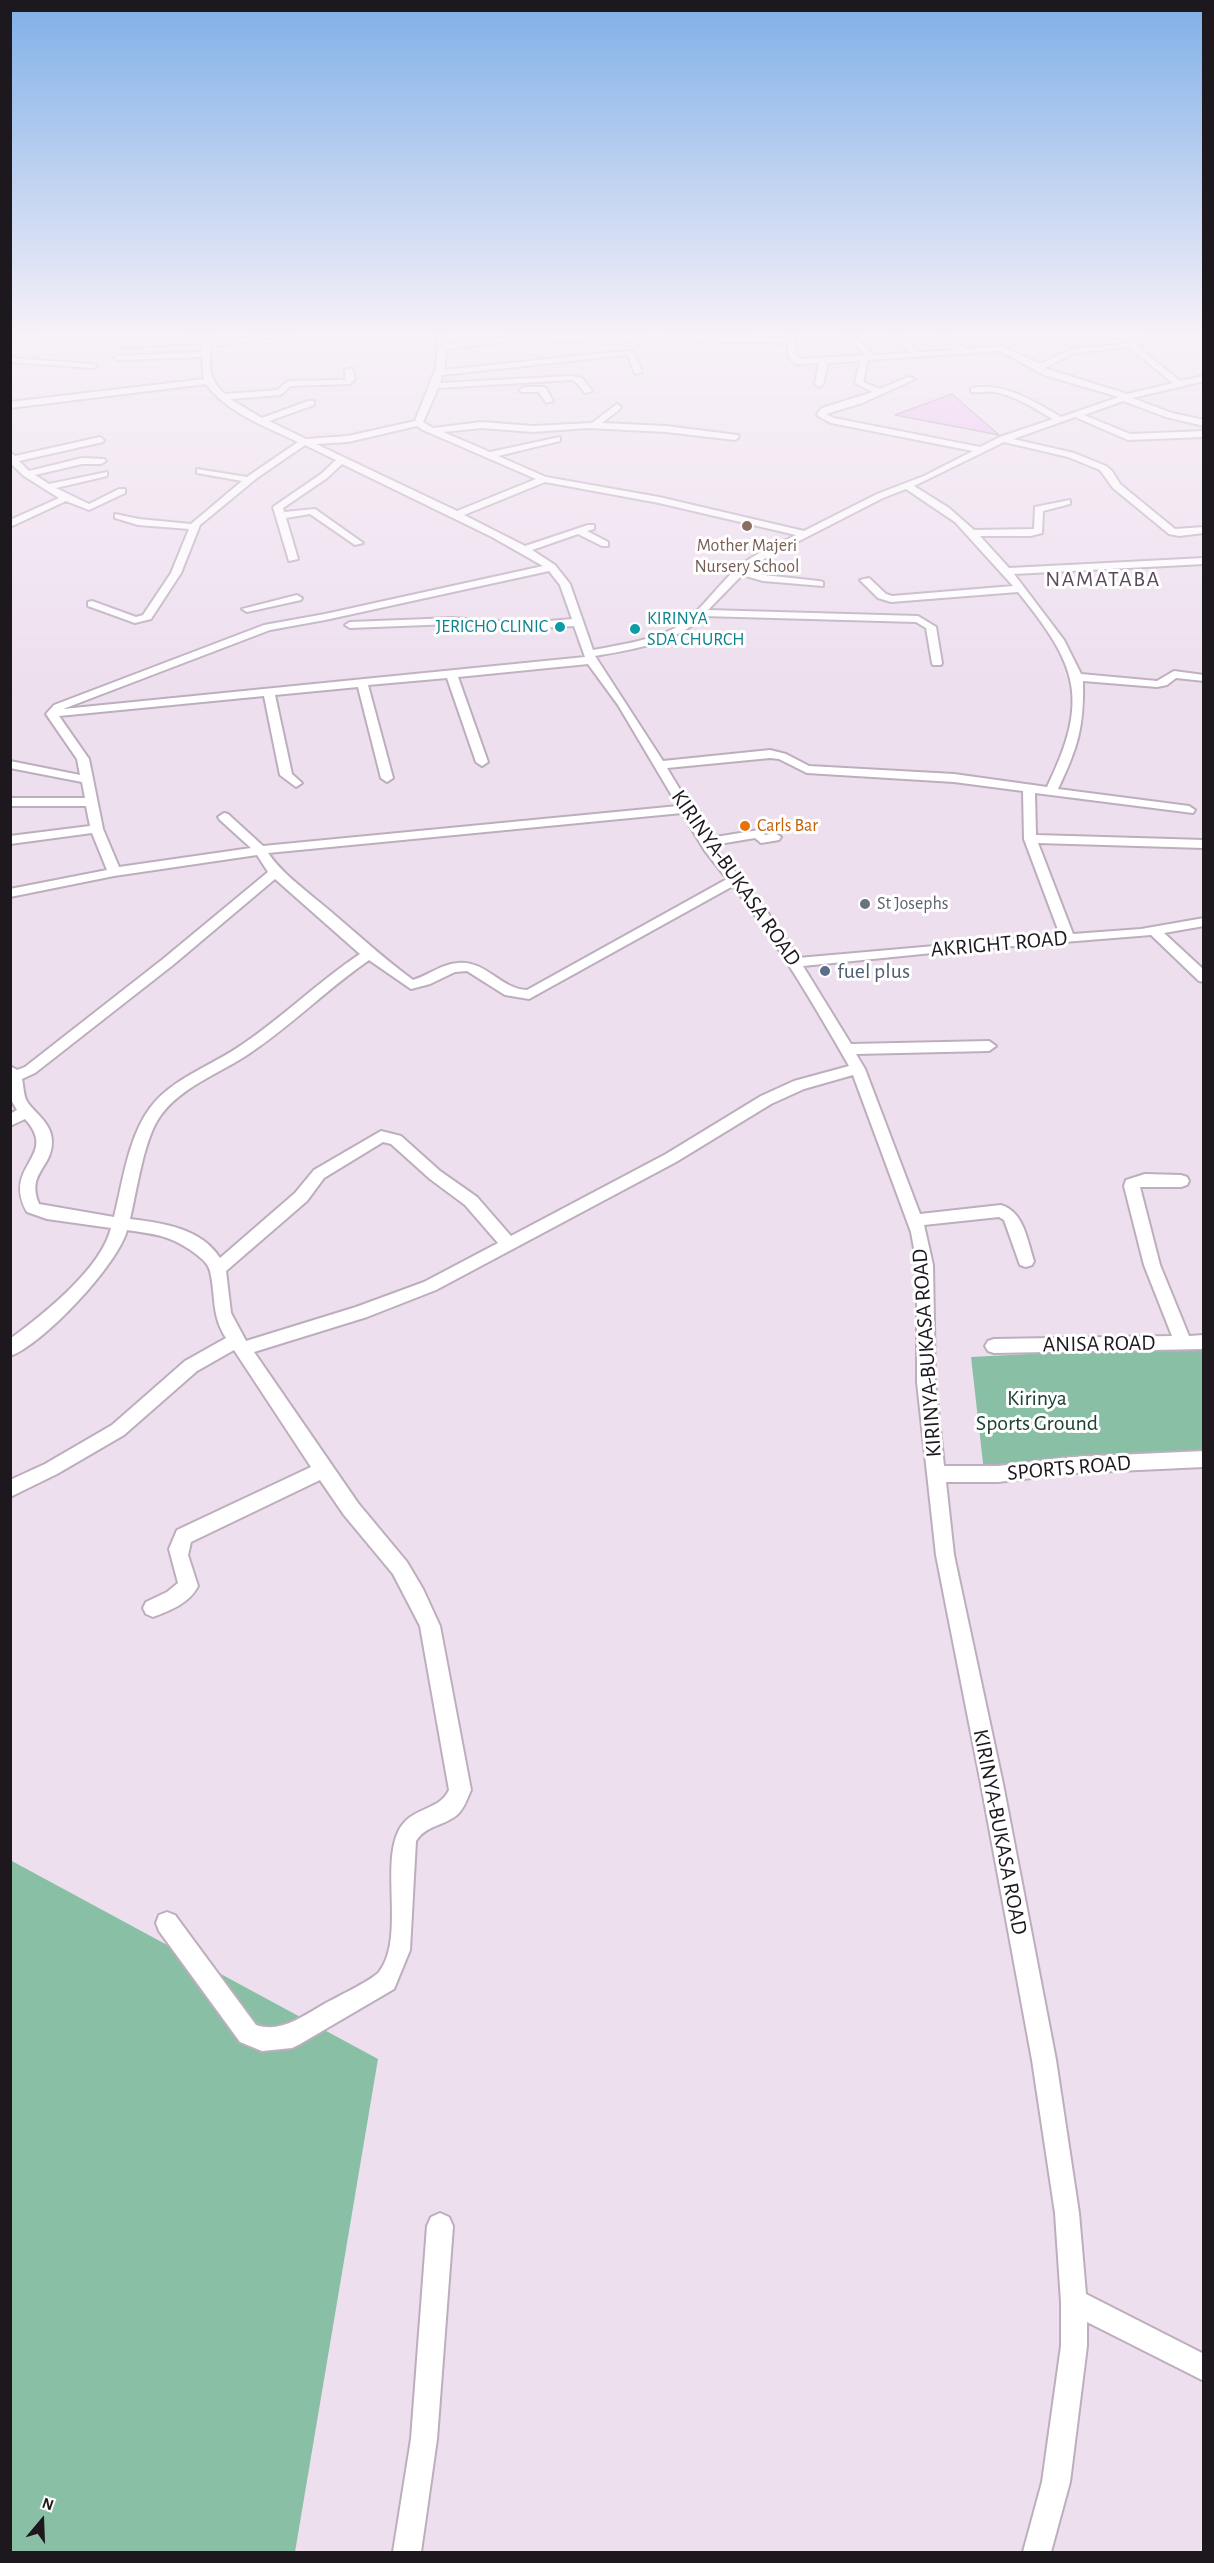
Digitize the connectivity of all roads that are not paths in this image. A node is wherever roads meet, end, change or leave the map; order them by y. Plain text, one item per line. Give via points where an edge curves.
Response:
1 (285, 456) edge
2 (333, 456) edge
3 (491, 456) edge
4 (970, 456) edge
5 (1064, 456) edge
6 (11, 458) edge
7 (340, 459) junction
8 (101, 461) dead end
9 (200, 471) dead end
10 (27, 474) junction
11 (104, 474) dead end
12 (544, 479) junction
13 (250, 480) junction
14 (904, 485) junction
15 (47, 487) junction
16 (122, 491) dead end
17 (66, 498) junction
18 (1066, 502) dead end
19 (89, 507) junction
20 (456, 515) junction
21 (280, 516) junction
22 (833, 517) dead end
23 (10, 524) edge
24 (195, 527) junction
25 (591, 527) dead end
26 (1203, 530) edge
27 (579, 531) junction
28 (972, 533) junction
29 (804, 534) junction
30 (358, 543) dead end
31 (605, 544) dead end
32 (524, 549) junction
33 (292, 559) dead end
34 (1203, 561) edge
35 (550, 566) junction
36 (740, 571) junction
37 (1006, 571) junction
38 (865, 580) dead end
39 (819, 584) dead end
40 (1020, 589) junction
41 (297, 597) dead end
42 (92, 604) dead end
43 (700, 613) junction
44 (579, 622) junction
45 (271, 625) junction
46 (350, 626) dead end
47 (590, 656) junction
48 (937, 663) dead end
49 (451, 673) junction
50 (1077, 677) junction
51 (1203, 678) edge
52 (362, 682) junction
53 (238, 693) dead end
54 (269, 693) junction
55 (52, 714) junction
56 (482, 762) dead end
57 (10, 764) edge
58 (660, 765) junction
59 (387, 777) dead end
60 (87, 780) junction
61 (297, 783) dead end
62 (1029, 788) junction
63 (1051, 790) junction
64 (10, 802) edge
65 (91, 802) junction
66 (685, 808) junction
67 (1189, 810) dead end
68 (224, 817) dead end
69 (97, 829) junction
70 (776, 837) dead end
71 (1030, 839) junction
72 (10, 840) edge
73 (706, 842) junction
74 (1203, 844) edge
75 (260, 850) junction
76 (114, 872) junction
77 (275, 873) junction
78 (735, 880) junction
79 (10, 893) edge
80 (1203, 922) edge
81 (1155, 932) junction
82 (1068, 938) junction
83 (369, 954) junction
84 (794, 963) junction
85 (1203, 978) edge
86 (989, 1046) dead end
87 (846, 1049) junction
88 (858, 1070) junction
89 (13, 1074) edge
90 (27, 1111) junction
91 (10, 1121) edge
92 (1181, 1181) dead end
93 (915, 1220) junction
94 (121, 1224) junction
95 (509, 1245) junction
96 (1026, 1262) dead end
97 (218, 1269) junction
98 (1183, 1342) junction
99 (1203, 1342) edge
100 (241, 1345) junction
101 (994, 1346) dead end
102 (10, 1349) edge
103 (1203, 1459) edge
104 (323, 1470) junction
105 (935, 1474) junction
106 (10, 1489) edge
107 (153, 1608) dead end
108 (167, 1923) dead end
109 (440, 2226) dead end
110 (1074, 2302) junction
111 (1203, 2368) edge
112 (407, 2553) edge
113 (1037, 2553) edge

1 - 13 street
2 - 7 street, KIRINYA-BUKASA ROAD
3 - 12 street
4 - 14 street
5 - 26 street via 1095,464 1109,473 1116,486 1172,532
6 - 10 street
7 - 20 street, KIRINYA-BUKASA ROAD
7 - 21 street via 324,476 281,504
8 - 10 street via 82,461
9 - 13 street
10 - 15 street
11 - 15 street
12 - 20 street
12 - 29 street via 659,500
13 - 24 street
14 - 28 street via 949,513
14 - 29 street
15 - 17 street
16 - 19 street
17 - 19 street
17 - 23 street
18 - 28 street via 1038,509 1039,531
19 - 24 street via 154,524
20 - 32 street, KIRINYA-BUKASA ROAD
21 - 30 street via 312,511
21 - 33 street
22 - 47 street via 729,575 694,614 669,632
24 - 42 street via 176,573 147,617 135,621
25 - 27 street
27 - 31 street
27 - 32 street
28 - 37 street
29 - 36 street
32 - 35 street, KIRINYA-BUKASA ROAD
34 - 37 street
35 - 44 street, KIRINYA-BUKASA ROAD via 565,584
35 - 45 street via 325,617
36 - 39 street via 763,578
36 - 43 street
37 - 40 street
38 - 40 street via 882,597 891,599
40 - 50 street via 1059,642
41 - 45 street via 244,606
43 - 47 street via 687,625 657,639
43 - 48 street via 918,619 931,627
44 - 46 street via 526,626 452,621
44 - 47 street, KIRINYA-BUKASA ROAD
45 - 55 street via 58,707
47 - 49 street
47 - 53 street
47 - 58 street, KIRINYA-BUKASA ROAD
49 - 52 street
49 - 56 street
50 - 51 street via 1157,684 1174,674
50 - 63 street via 1079,719 1073,744
52 - 54 street
52 - 59 street
54 - 55 street
54 - 61 street via 286,775
55 - 60 street via 83,759
57 - 60 street
58 - 62 street via 770,754 819,770 954,778
58 - 66 street, KIRINYA-BUKASA ROAD
60 - 65 street
62 - 63 street
62 - 71 street
63 - 67 street
64 - 65 street
65 - 69 street
66 - 73 street, KIRINYA-BUKASA ROAD
66 - 75 street
68 - 75 street
69 - 72 street
69 - 76 street
70 - 73 street via 762,839 759,834
71 - 74 street
71 - 82 street
73 - 78 street, KIRINYA-BUKASA ROAD
75 - 76 street
75 - 77 street
76 - 79 street
77 - 83 street
77 - 89 street via 30,1070
78 - 83 street via 529,995 513,994 476,970 460,966 417,985 407,984
78 - 84 street, KIRINYA-BUKASA ROAD
80 - 81 street, AKRIGHT ROAD
81 - 82 street, AKRIGHT ROAD
81 - 85 street
82 - 84 street, AKRIGHT ROAD
83 - 94 street via 246,1049 178,1090 156,1110 144,1130
84 - 87 street, KIRINYA-BUKASA ROAD
86 - 87 street
87 - 88 street, KIRINYA-BUKASA ROAD
88 - 93 street, KIRINYA-BUKASA ROAD
88 - 95 street via 799,1085 766,1100 671,1158
89 - 90 street via 18,1100
90 - 91 street
90 - 94 street via 46,1140 28,1180 27,1197 33,1208
92 - 98 street via 1139,1180 1132,1186 1152,1265
93 - 96 street via 1001,1210 1011,1217
93 - 105 street, KIRINYA-BUKASA ROAD via 924,1265 926,1382
94 - 97 street via 166,1230 185,1238 210,1256
94 - 102 street via 108,1254 74,1293
95 - 97 street via 471,1201 396,1140 381,1136 319,1174 301,1197
95 - 100 street via 430,1286 361,1312
97 - 100 street via 223,1313
98 - 99 street, ANISA ROAD
98 - 101 street, ANISA ROAD
100 - 104 street
100 - 106 street via 191,1366 118,1430
103 - 105 street, SPORTS ROAD via 1074,1465 998,1474
104 - 107 street via 184,1536 177,1557 188,1586
104 - 108 street via 400,1568 430,1626 460,1790 457,1801 452,1809 417,1822 406,1838 400,1940 395,1968 386,1981 292,2036 275,2040 248,2034
105 - 110 street, KIRINYA-BUKASA ROAD via 945,1555 1044,2060 1067,2213
109 - 112 street via 424,2439
110 - 111 street
110 - 113 street, KIRINYA-BUKASA ROAD via 1074,2346 1056,2482

